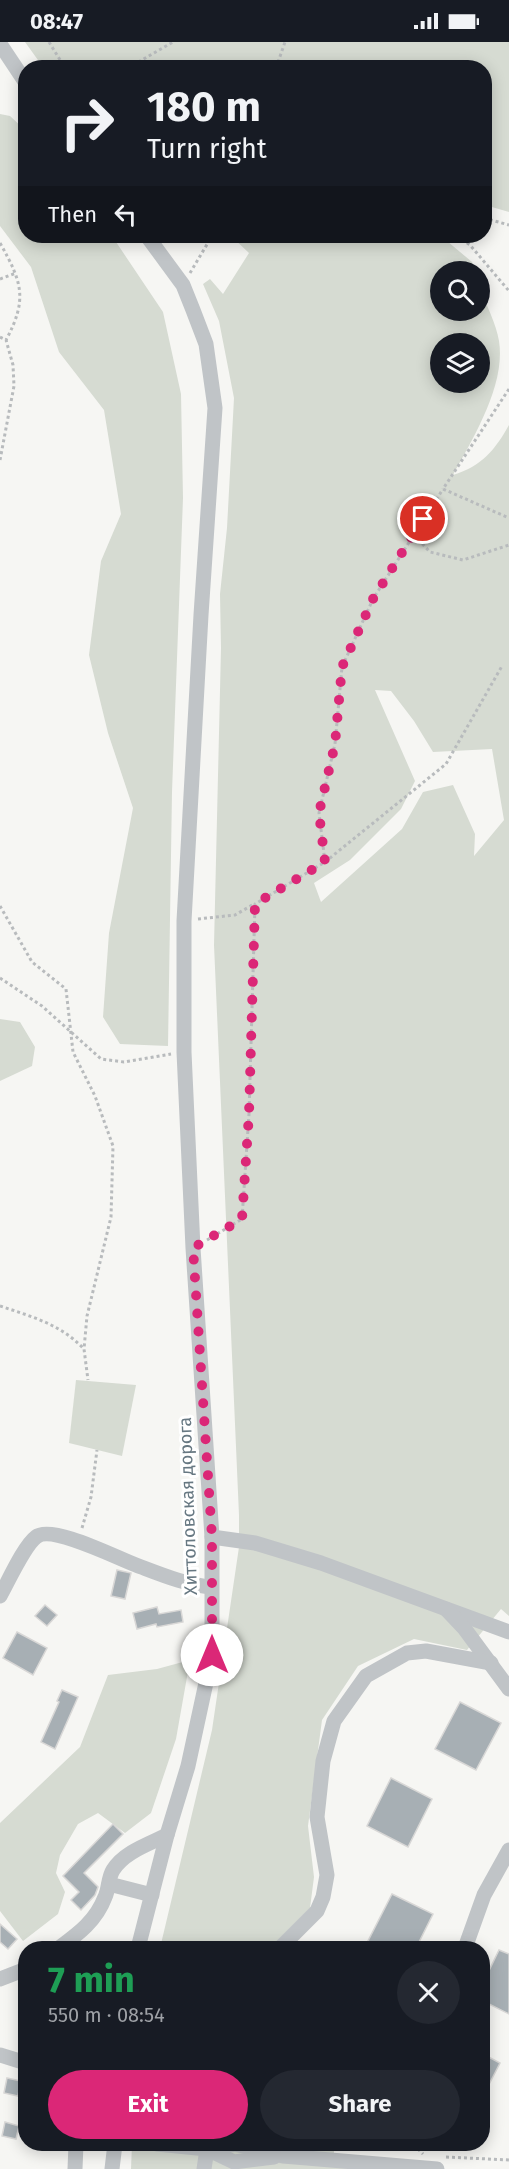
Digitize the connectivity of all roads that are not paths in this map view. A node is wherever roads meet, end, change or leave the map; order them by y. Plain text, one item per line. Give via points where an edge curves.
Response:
1 (0, 44) edge
2 (18, 71) edge
3 (152, 243) edge
4 (212, 1537) junction
5 (211, 1587) junction
6 (0, 1596) edge
7 (444, 1606) junction
8 (509, 1632) edge
9 (491, 1664) junction
10 (509, 1689) edge
11 (167, 1835) junction
12 (509, 1850) edge
13 (109, 1884) junction
14 (152, 1895) junction
15 (69, 1941) edge
16 (140, 1941) edge
17 (287, 1941) edge
18 (468, 1941) edge
19 (18, 1972) edge
20 (0, 1979) edge
21 (0, 2055) edge
22 (18, 2061) edge
23 (76, 2151) edge
24 (114, 2151) edge
25 (207, 2151) edge
26 (263, 2151) edge
27 (364, 2166) edge
28 (75, 2169) edge
29 (112, 2169) edge
30 (204, 2169) edge
31 (437, 2169) edge

1 - 2 street
3 - 4 street, Хиттоловская дорога via 183,285 206,344 215,408 184,921 184,1052
4 - 5 street, Хиттоловская дорога
4 - 7 street via 255,1543
5 - 6 street via 196,1586 78,1541 45,1533 29,1545
5 - 11 street, Хиттоловская дорога via 212,1655 188,1766
7 - 8 street
7 - 9 street
9 - 10 street
9 - 17 street via 426,1651 406,1653 366,1676 333,1721 323,1761 316,1816 327,1875 323,1897 317,1911
11 - 13 street via 130,1853 112,1870
11 - 14 street, Хиттоловская дорога
12 - 18 street via 484,1895
13 - 14 street
13 - 15 street via 93,1920
14 - 16 street, Хиттоловская дорога
19 - 20 street
21 - 22 street
23 - 28 street
24 - 29 street
25 - 30 street
26 - 27 street
27 - 31 street

